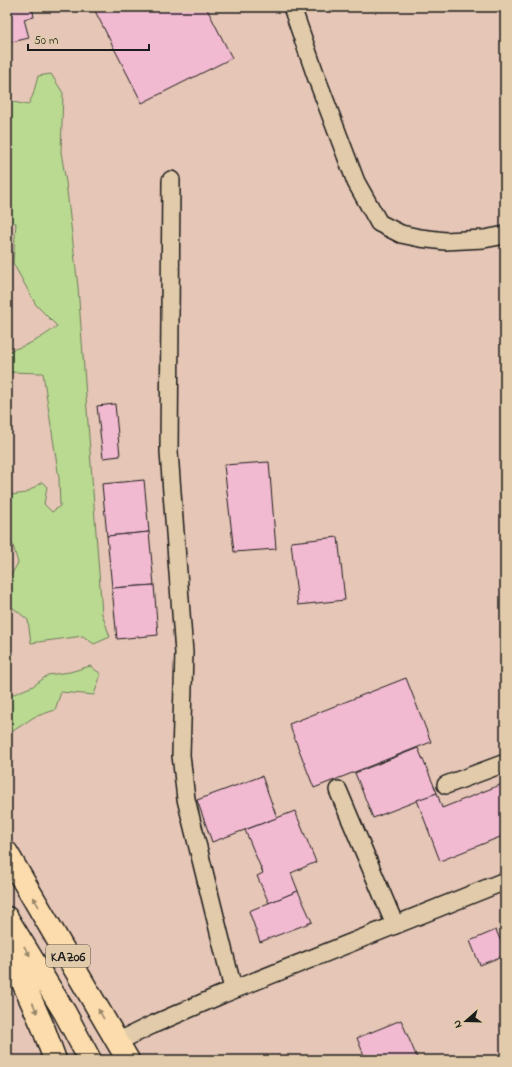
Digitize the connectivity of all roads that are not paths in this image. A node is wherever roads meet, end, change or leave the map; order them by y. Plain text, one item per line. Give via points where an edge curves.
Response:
1 (292, 7) edge
2 (170, 180) dead end
3 (505, 235) edge
4 (505, 763) edge
5 (446, 785) dead end
6 (338, 790) dead end
7 (7, 853) edge
8 (505, 881) edge
9 (7, 918) edge
10 (395, 925) junction
11 (7, 947) edge
12 (234, 989) junction
13 (123, 1051) edge
14 (55, 1060) edge
15 (90, 1060) edge

1 - 3 lane via 356,182 379,223 401,234 446,241
2 - 12 lane via 169,452 184,653 181,755 186,799
4 - 5 lane
6 - 10 lane
13 -> 7 highway, KАZ06
8 - 10 lane
9 -> 15 highway, KАZ06 via 65,1013
10 - 12 lane
11 -> 14 highway
12 - 13 lane via 159,1022

